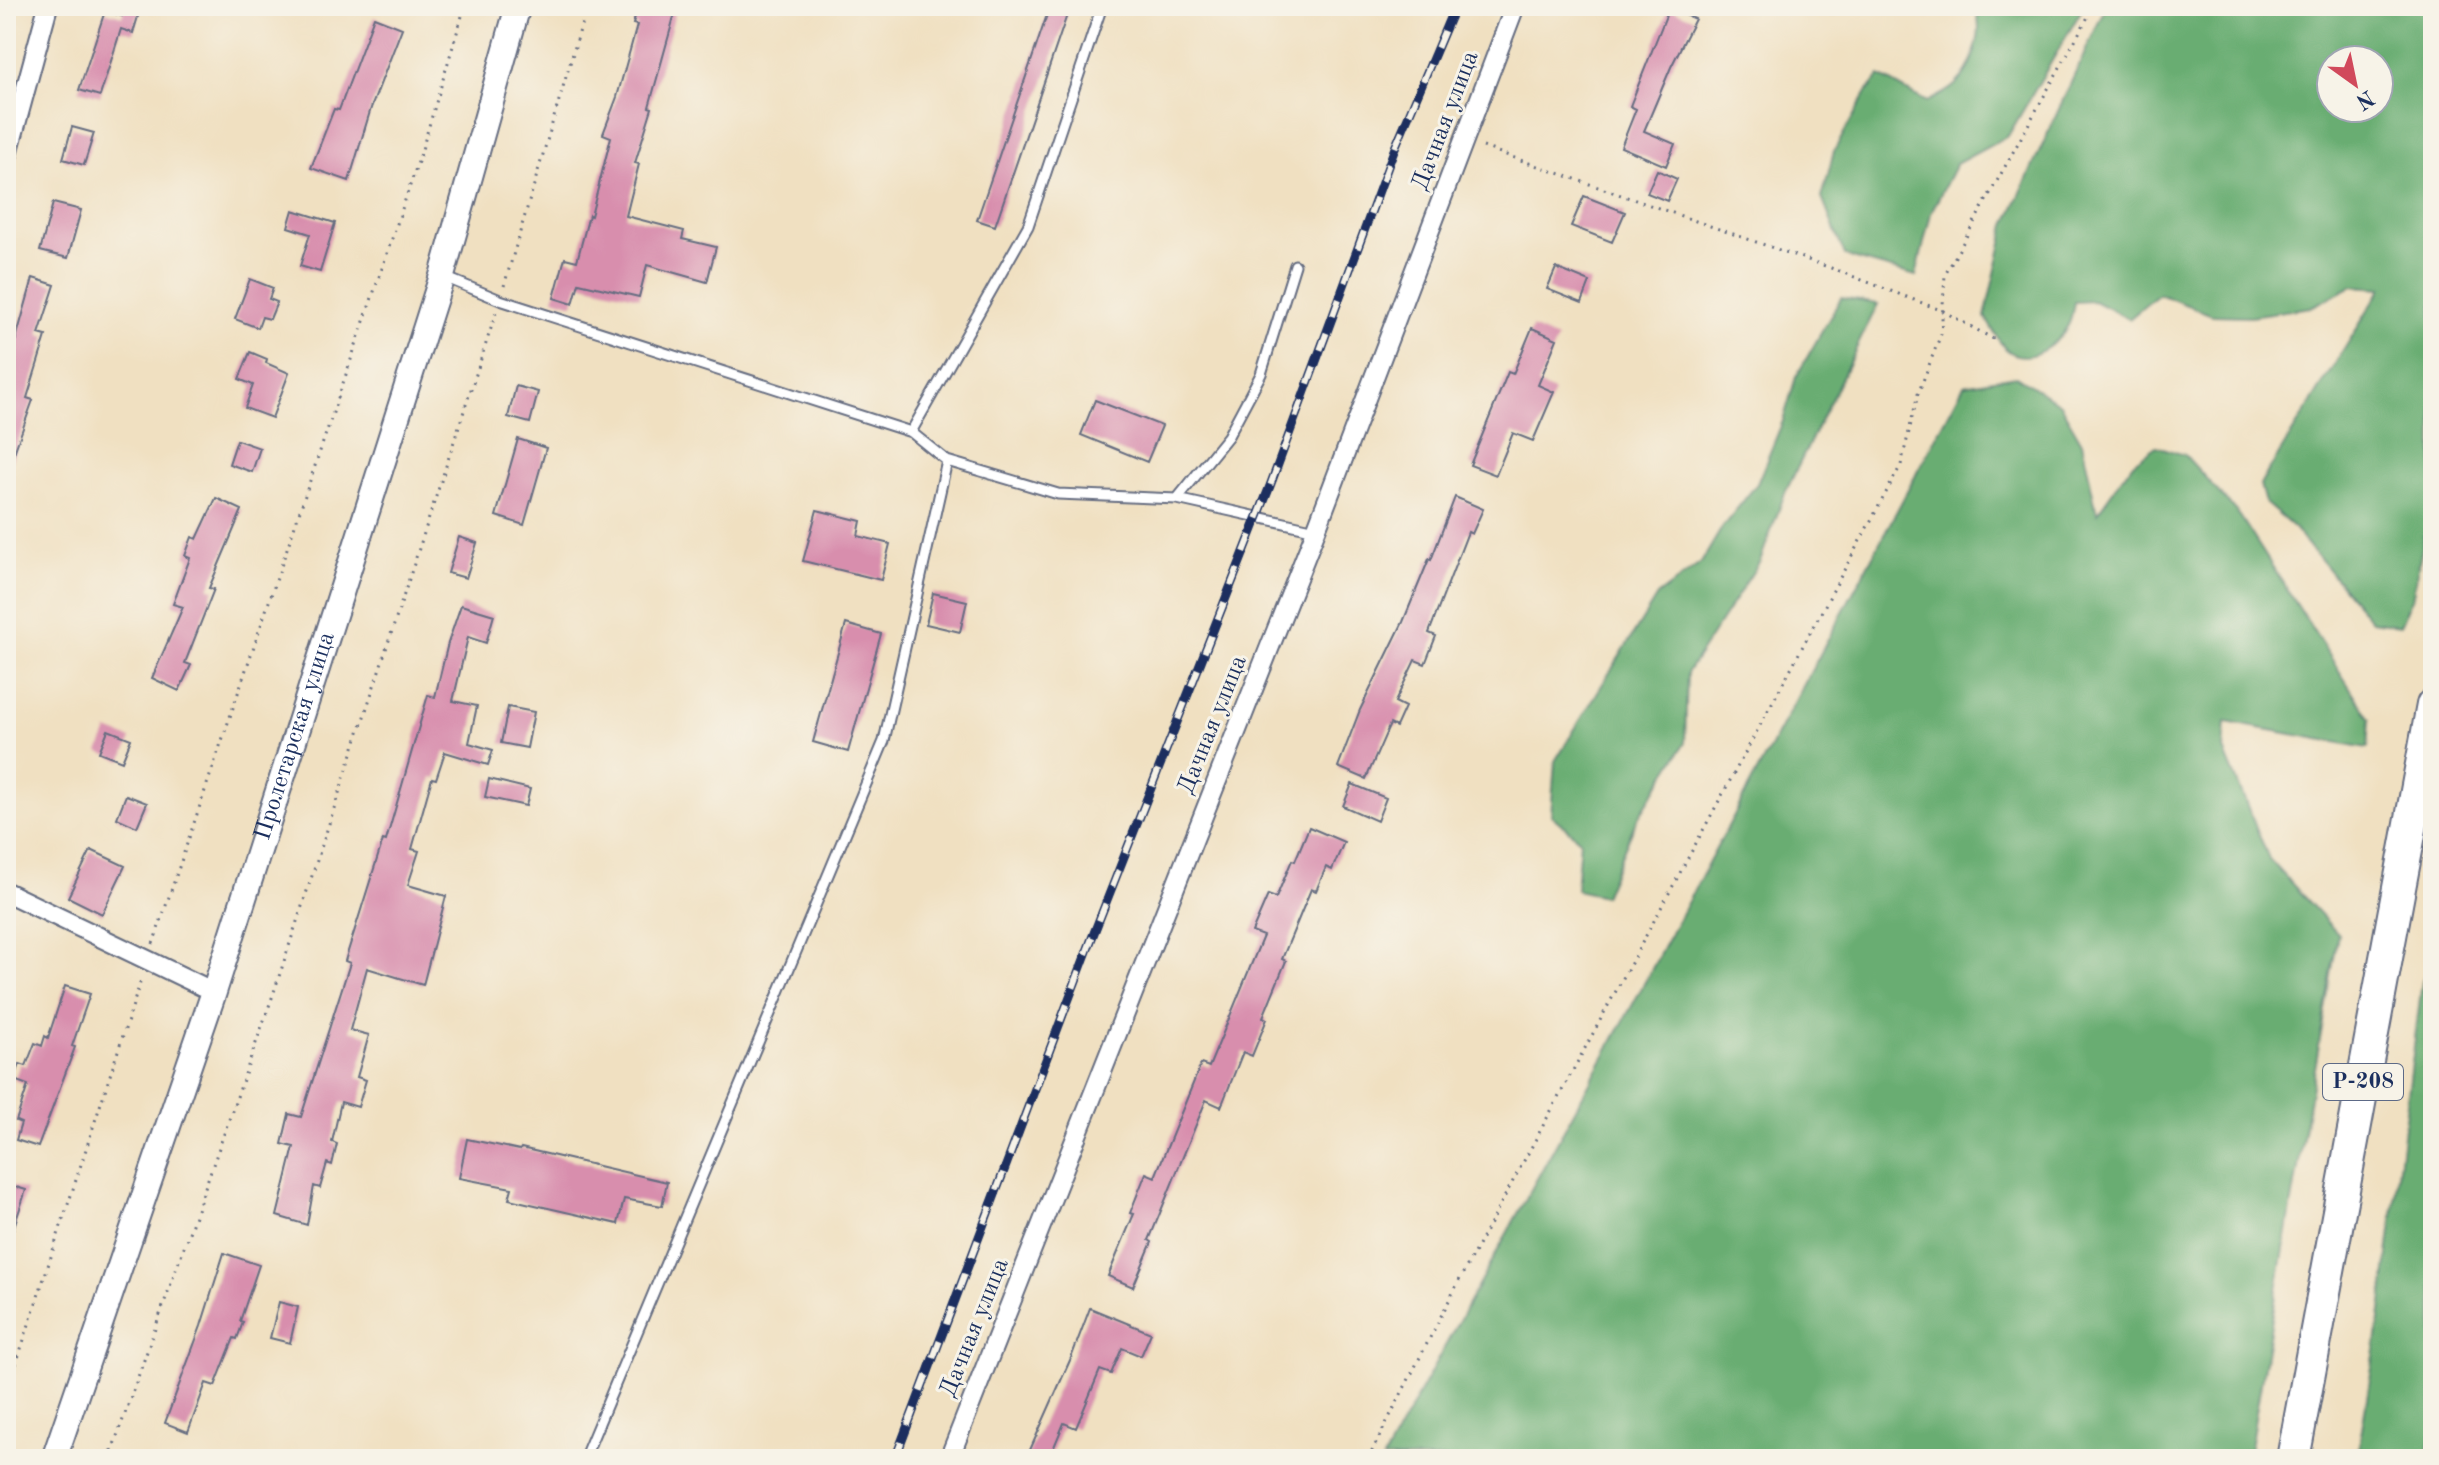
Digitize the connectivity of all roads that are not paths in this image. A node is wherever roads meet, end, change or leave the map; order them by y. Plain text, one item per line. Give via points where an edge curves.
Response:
1 (48, 6) edge
2 (518, 6) edge
3 (1102, 6) edge
4 (1515, 6) edge
5 (6, 161) edge
6 (1295, 265) dead end
7 (442, 276) junction
8 (911, 432) junction
9 (947, 461) junction
10 (1177, 499) junction
11 (1316, 530) junction
12 (2433, 705) edge
13 (6, 892) edge
14 (214, 992) junction
15 (54, 1459) edge
16 (584, 1459) edge
17 (949, 1459) edge
18 (2293, 1459) edge

1 - 5 street
2 - 7 main road, Пролетарская улица
3 - 8 lane via 1028,226
4 - 11 street, Дачная улица
6 - 10 lane via 1261,374 1228,436
7 - 8 lane via 500,300
7 - 14 main road, Пролетарская улица
8 - 9 lane
9 - 10 lane via 1058,494
9 - 16 lane via 884,741
10 - 11 lane
11 - 17 street, Дачная улица
12 - 18 highway, Р-208
13 - 14 street
14 - 15 main road, Пролетарская улица

